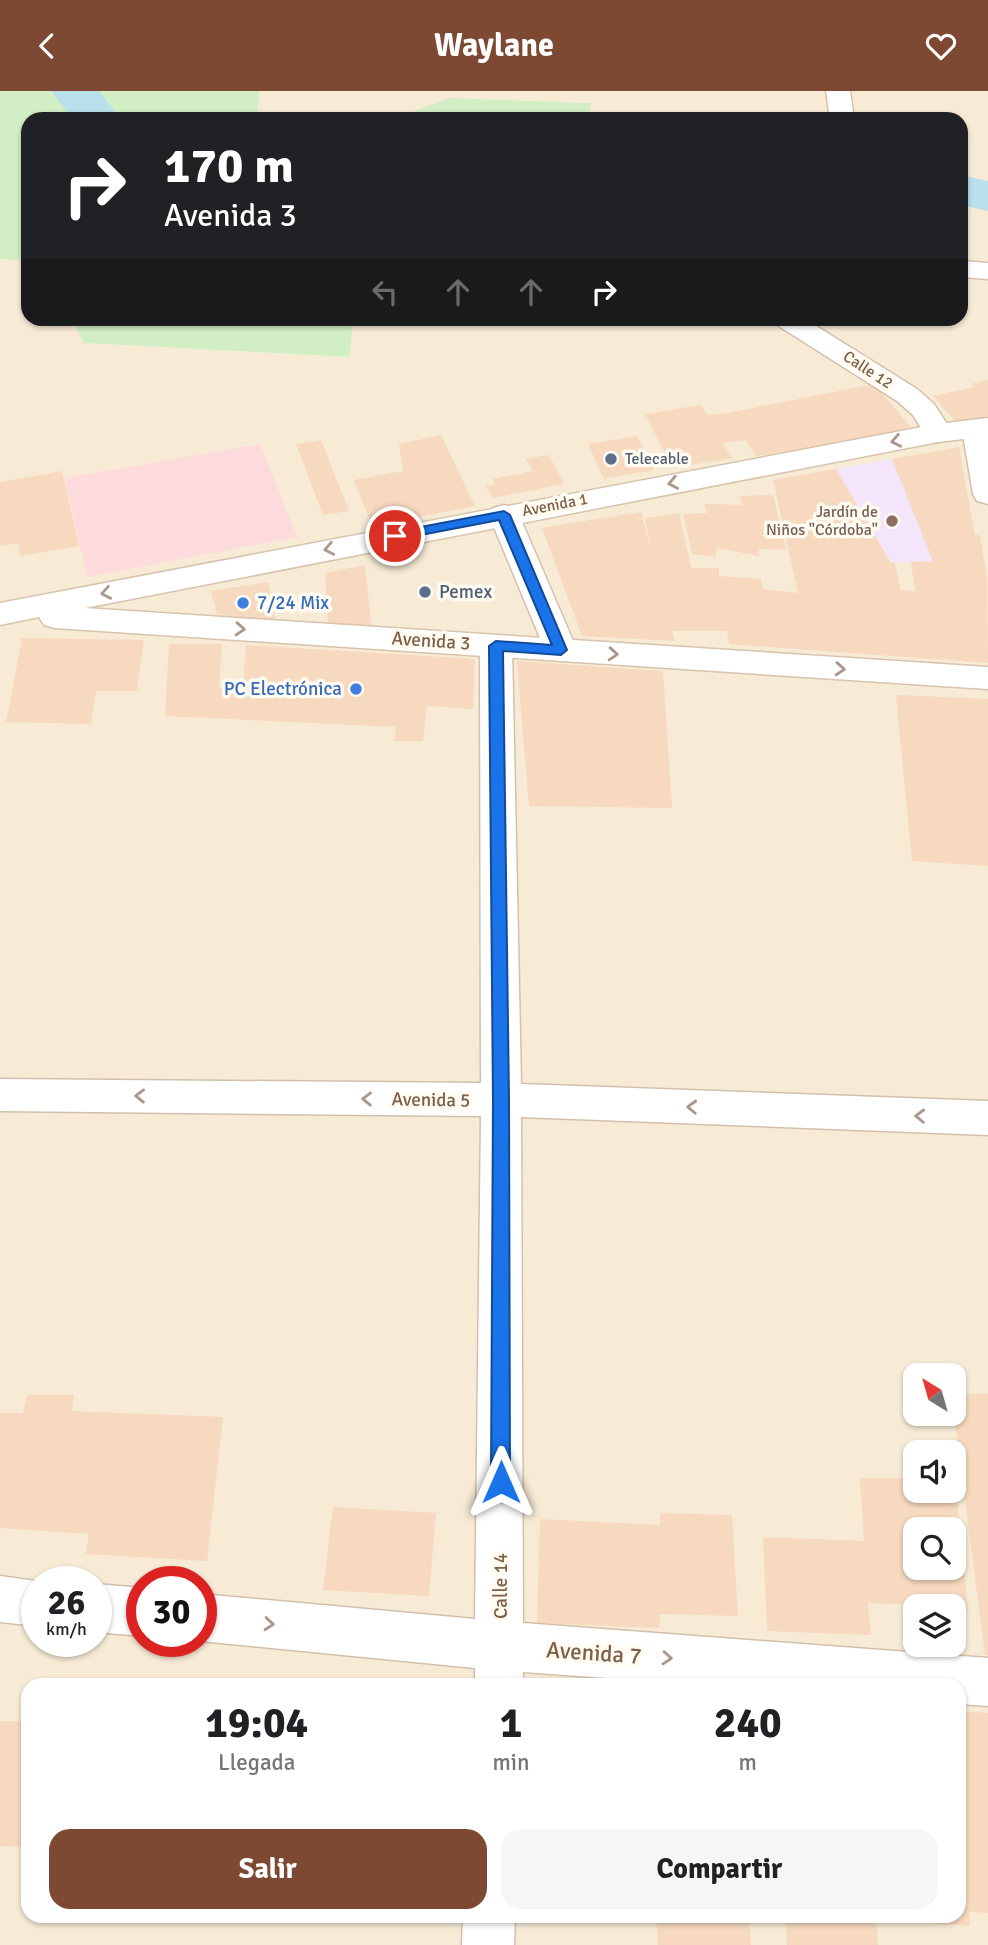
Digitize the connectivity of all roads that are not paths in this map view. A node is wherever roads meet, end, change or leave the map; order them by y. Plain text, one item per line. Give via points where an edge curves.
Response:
1 (968, 270) edge
2 (988, 271) edge
3 (798, 326) edge
4 (983, 428) edge
5 (938, 433) junction
6 (988, 494) edge
7 (504, 515) junction
8 (205, 573) junction
9 (0, 614) edge
10 (193, 626) junction
11 (0, 631) edge
12 (496, 646) junction
13 (561, 650) junction
14 (988, 678) edge
15 (0, 1095) edge
16 (501, 1100) junction
17 (988, 1118) edge
18 (0, 1599) edge
19 (21, 1601) edge
20 (217, 1621) edge
21 (500, 1666) edge
22 (866, 1678) edge
23 (966, 1681) edge
24 (988, 1682) edge
25 (489, 1923) edge
26 (488, 1945) edge

1 - 2 street
3 - 5 street, Calle 12 via 906,395 924,410
4 - 5 street, Avenida 1
4 - 6 street
5 -> 7 street, Avenida 1
7 -> 8 street, Avenida 1
7 - 13 street
8 -> 9 street, Avenida 1
8 - 10 street via 177,603
9 - 10 street, Avenida 3
9 - 11 street
10 -> 12 street, Avenida 3
12 - 13 street, Avenida 3
12 - 16 street, Calle 14
13 -> 14 street, Avenida 3
16 -> 15 street, Avenida 5
17 -> 16 street, Avenida 5
16 - 21 street, Calle 14
18 - 19 street
20 -> 21 street, Avenida 7
21 -> 22 street, Avenida 7
23 -> 24 street, Avenida 7
25 - 26 street

